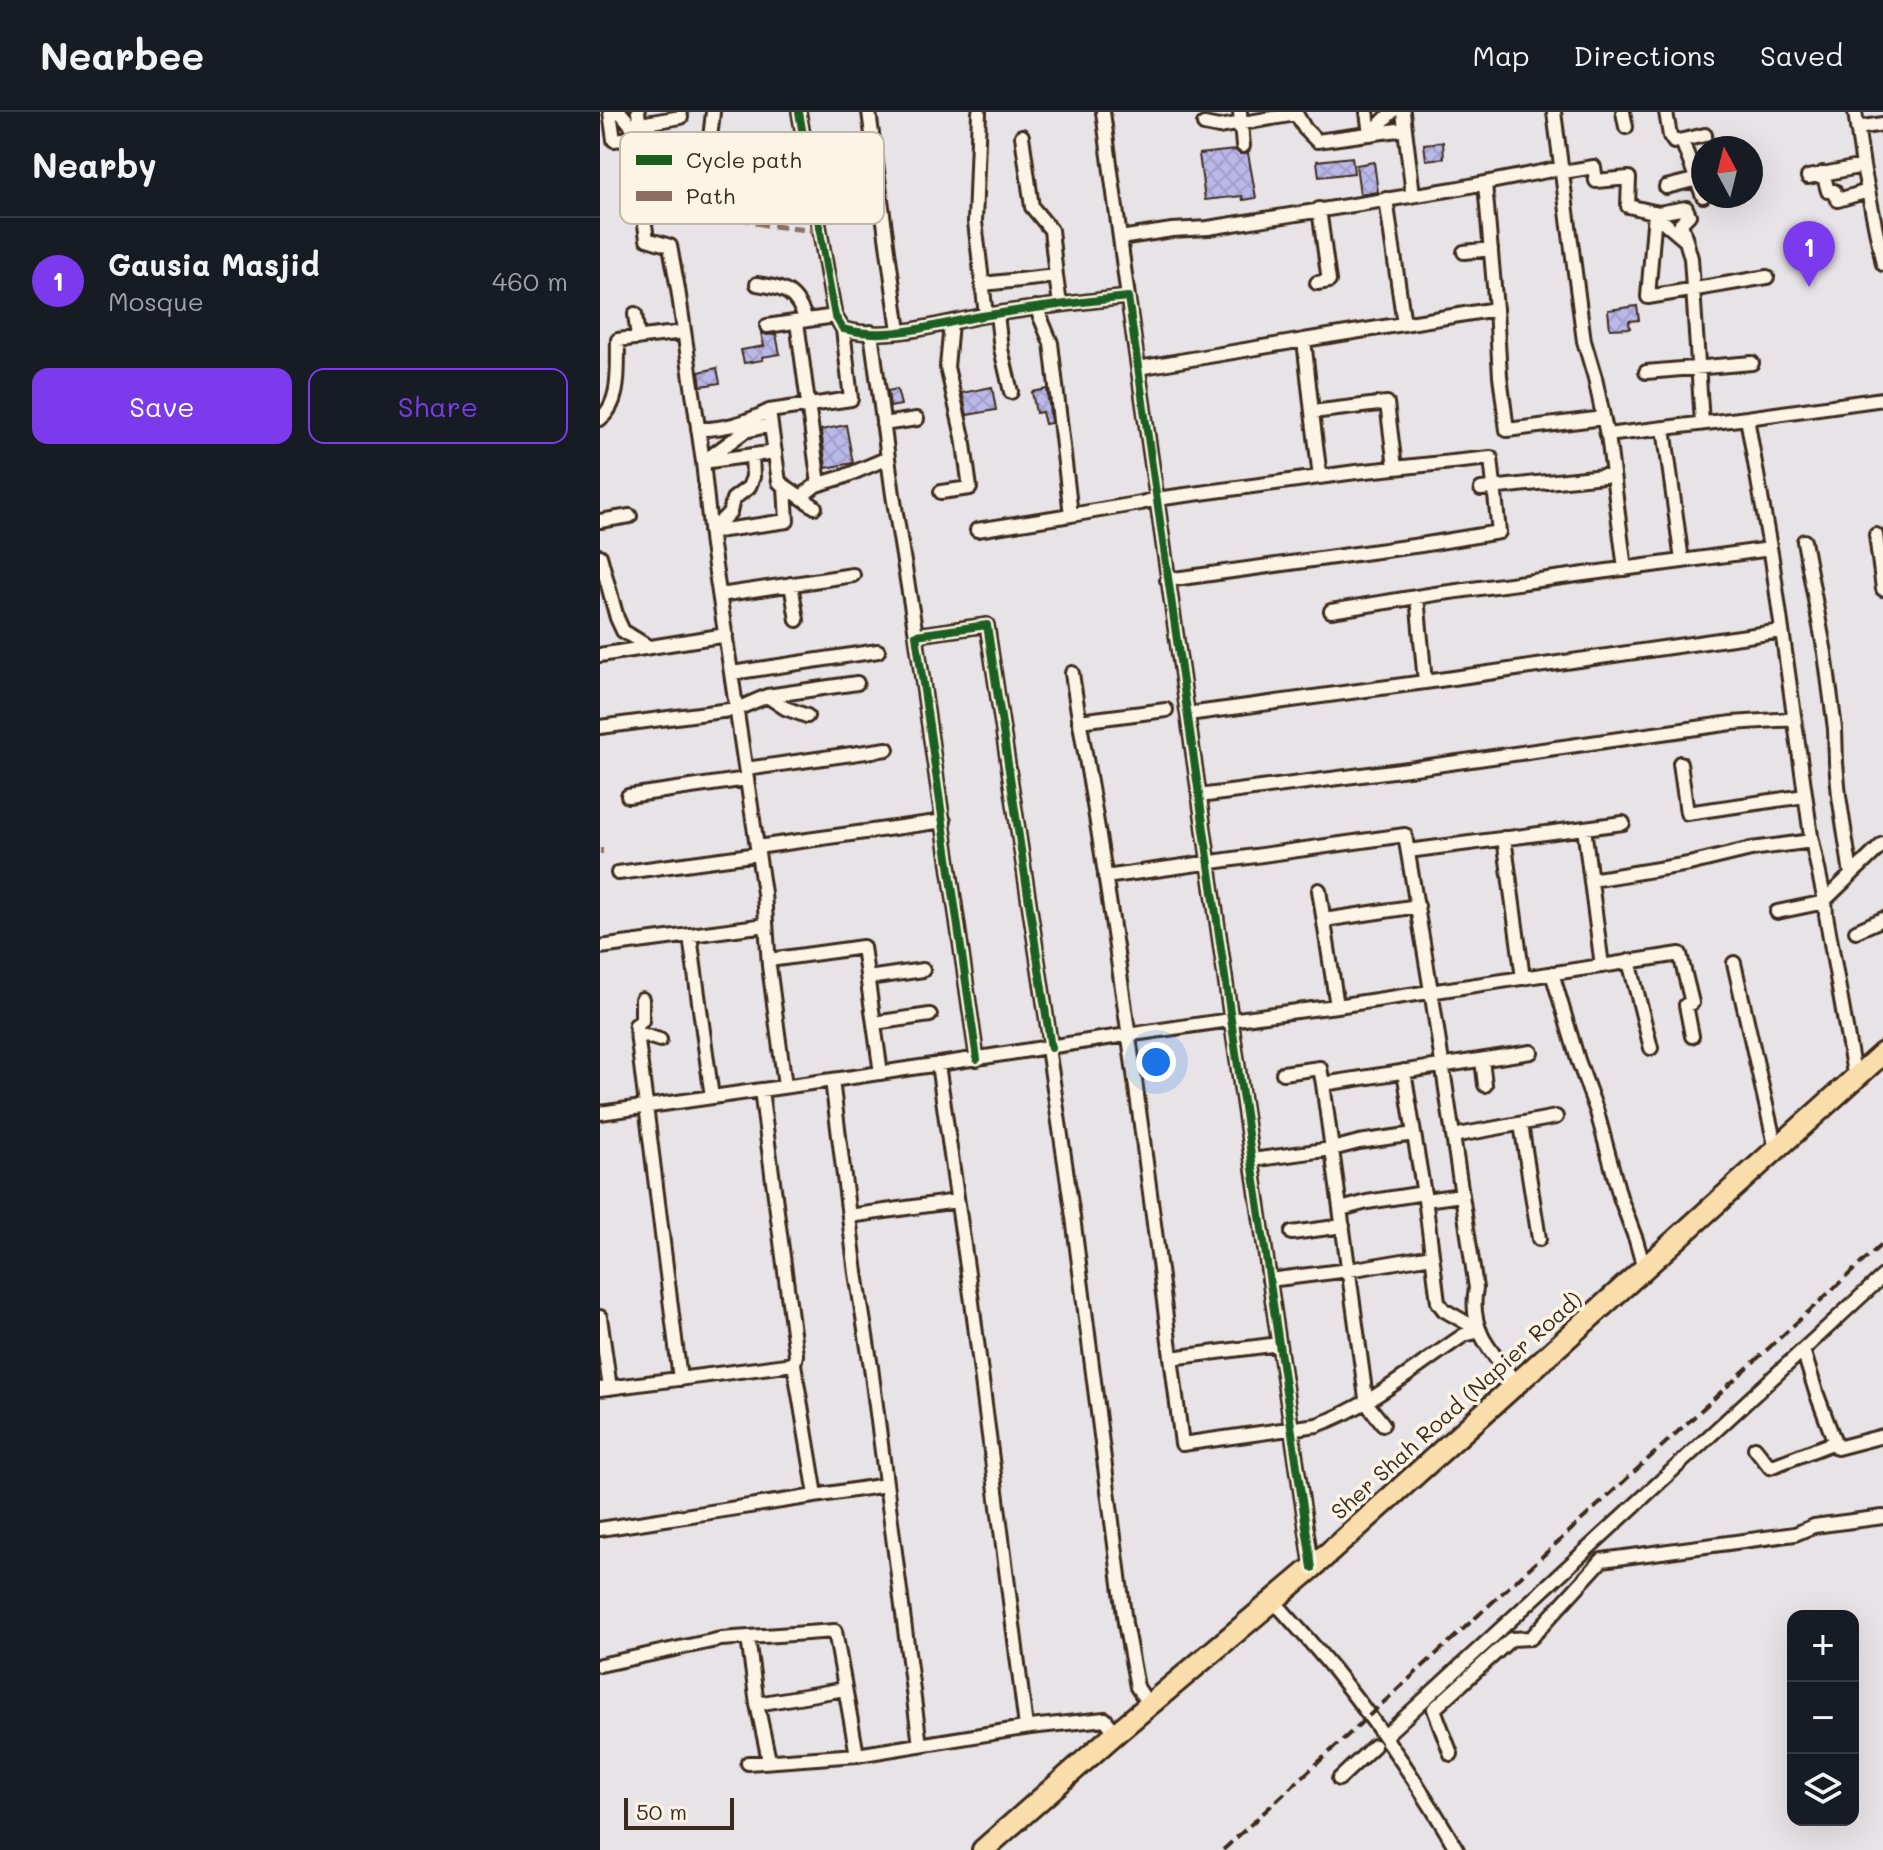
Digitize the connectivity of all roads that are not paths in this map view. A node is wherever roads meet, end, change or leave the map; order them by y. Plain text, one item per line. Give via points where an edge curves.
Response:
1 (610, 112) edge
2 (620, 112) edge
3 (713, 112) edge
4 (799, 112) edge
5 (869, 112) edge
6 (979, 112) edge
7 (1103, 112) edge
8 (1367, 112) edge
9 (1392, 112) edge
10 (1403, 112) edge
11 (1554, 112) edge
12 (1623, 112) edge
13 (1666, 112) edge
14 (1855, 112) edge
15 (1296, 113) edge
16 (681, 117) dead end
17 (1240, 118) edge
18 (640, 124) edge
19 (1204, 124) dead end
20 (1883, 124) edge
21 (1626, 127) dead end
22 (1857, 128) junction
23 (1405, 129) junction
24 (710, 132) edge
25 (803, 132) edge
26 (872, 132) edge
27 (1370, 134) junction
28 (1705, 135) dead end
29 (620, 136) edge
30 (1022, 136) dead end
31 (1682, 141) junction
32 (1243, 146) dead end
33 (1691, 160) edge
34 (1863, 166) junction
35 (1562, 170) junction
36 (1823, 173) junction
37 (1808, 177) dead end
38 (1691, 180) edge
39 (1485, 184) junction
40 (1666, 187) dead end
41 (1869, 193) junction
42 (1883, 194) edge
43 (1411, 196) junction
44 (1386, 199) junction
45 (1319, 209) junction
46 (1655, 212) junction
47 (884, 222) edge
48 (1665, 223) dead end
49 (645, 224) edge
50 (819, 224) edge
51 (1120, 238) junction
52 (1686, 241) junction
53 (1491, 249) junction
54 (1464, 252) dead end
55 (1883, 262) edge
56 (1056, 276) junction
57 (1767, 277) dead end
58 (1317, 283) dead end
59 (757, 284) dead end
60 (983, 284) junction
61 (1692, 289) junction
62 (1128, 297) junction
63 (1060, 304) junction
64 (1036, 307) junction
65 (1496, 309) junction
66 (635, 314) dead end
67 (992, 314) junction
68 (835, 316) junction
69 (802, 321) junction
70 (951, 323) junction
71 (1404, 324) junction
72 (767, 326) dead end
73 (843, 329) junction
74 (899, 331) junction
75 (684, 332) junction
76 (871, 332) junction
77 (638, 338) junction
78 (1304, 340) junction
79 (1752, 363) dead end
80 (1138, 368) junction
81 (1698, 368) junction
82 (1646, 372) dead end
83 (1011, 392) dead end
84 (1883, 399) edge
85 (809, 405) junction
86 (769, 411) junction
87 (1312, 412) junction
88 (1603, 418) junction
89 (1747, 418) junction
90 (600, 419) edge
91 (917, 419) dead end
92 (1702, 423) junction
93 (883, 424) junction
94 (771, 425) junction
95 (1664, 428) junction
96 (698, 429) junction
97 (1608, 435) junction
98 (775, 452) junction
99 (752, 455) junction
100 (888, 458) junction
101 (703, 462) junction
102 (1395, 467) junction
103 (1613, 475) junction
104 (1320, 477) junction
105 (819, 484) junction
106 (785, 487) junction
107 (1488, 488) junction
108 (941, 492) dead end
109 (801, 497) junction
110 (1156, 499) junction
111 (815, 507) dead end
112 (1071, 515) junction
113 (630, 516) dead end
114 (600, 521) edge
115 (977, 530) dead end
116 (710, 532) junction
117 (1876, 535) dead end
118 (1804, 541) dead end
119 (1770, 549) junction
120 (600, 556) edge
121 (1682, 561) junction
122 (1625, 569) junction
123 (853, 575) dead end
124 (1167, 580) junction
125 (791, 584) junction
126 (1883, 589) edge
127 (720, 595) junction
128 (1417, 597) junction
129 (1331, 611) dead end
130 (797, 620) dead end
131 (1782, 631) junction
132 (628, 635) junction
133 (726, 635) junction
134 (916, 635) junction
135 (649, 647) junction
136 (878, 651) dead end
137 (620, 652) junction
138 (600, 655) edge
139 (732, 673) junction
140 (1072, 673) dead end
141 (1425, 682) junction
142 (857, 683) dead end
143 (767, 696) junction
144 (737, 709) junction
145 (1166, 710) dead end
146 (1188, 714) junction
147 (807, 716) dead end
148 (1794, 719) junction
149 (1079, 721) junction
150 (600, 727) edge
151 (887, 749) dead end
152 (1680, 763) dead end
153 (747, 774) junction
154 (628, 796) dead end
155 (1199, 796) junction
156 (1805, 796) junction
157 (944, 821) junction
158 (1623, 823) dead end
159 (1584, 828) junction
160 (1504, 838) junction
161 (1812, 841) junction
162 (1883, 844) edge
163 (758, 851) junction
164 (1408, 851) junction
165 (1209, 862) junction
166 (618, 873) dead end
167 (1851, 874) junction
168 (1105, 877) junction
169 (1591, 880) junction
170 (1319, 890) dead end
171 (1825, 902) junction
172 (1418, 906) junction
173 (1777, 912) dead end
174 (1883, 919) edge
175 (1324, 920) junction
176 (766, 925) junction
177 (1856, 931) dead end
178 (690, 936) junction
179 (600, 947) edge
180 (769, 960) junction
181 (1629, 961) junction
182 (1734, 963) dead end
183 (1602, 966) junction
184 (923, 970) dead end
185 (1552, 973) junction
186 (868, 978) junction
187 (1523, 978) junction
188 (1431, 992) junction
189 (642, 999) dead end
190 (1337, 1006) junction
191 (930, 1015) dead end
192 (1231, 1019) junction
193 (874, 1023) junction
194 (637, 1033) junction
195 (1128, 1035) junction
196 (1692, 1036) dead end
197 (660, 1040) dead end
198 (1050, 1048) junction
199 (1651, 1048) dead end
200 (1531, 1052) dead end
201 (1883, 1053) edge
202 (977, 1059) junction
203 (1482, 1060) junction
204 (938, 1064) junction
205 (1442, 1065) junction
206 (1883, 1069) edge
207 (1404, 1071) junction
208 (881, 1073) junction
209 (1283, 1073) dead end
210 (1855, 1079) junction
211 (832, 1080) junction
212 (1323, 1084) junction
213 (1485, 1085) dead end
214 (785, 1086) junction
215 (761, 1090) junction
216 (712, 1097) junction
217 (645, 1106) junction
218 (600, 1113) edge
219 (1556, 1117) dead end
220 (1521, 1124) junction
221 (1414, 1134) junction
222 (1453, 1136) junction
223 (1332, 1149) junction
224 (1776, 1149) junction
225 (1252, 1160) junction
226 (1462, 1195) junction
227 (1424, 1197) junction
228 (957, 1201) junction
229 (1341, 1209) junction
230 (849, 1216) junction
231 (1343, 1226) junction
232 (1292, 1233) dead end
233 (1539, 1239) dead end
234 (1432, 1256) junction
235 (1349, 1270) junction
236 (1648, 1272) junction
237 (1883, 1276) edge
238 (1269, 1280) junction
239 (600, 1317) edge
240 (1480, 1331) junction
241 (1279, 1344) junction
242 (1803, 1350) junction
243 (1171, 1358) junction
244 (794, 1364) junction
245 (680, 1379) junction
246 (1517, 1383) junction
247 (605, 1389) edge
248 (1367, 1402) junction
249 (1503, 1404) junction
250 (1383, 1424) dead end
251 (1291, 1429) junction
252 (1883, 1436) edge
253 (1835, 1442) junction
254 (1755, 1448) dead end
255 (886, 1485) junction
256 (816, 1495) junction
257 (1883, 1517) edge
258 (600, 1529) edge
259 (1312, 1568) junction
260 (1276, 1606) junction
261 (748, 1638) junction
262 (600, 1665) edge
263 (845, 1689) junction
264 (757, 1704) junction
265 (1149, 1705) junction
266 (1026, 1727) junction
267 (1116, 1733) junction
268 (1388, 1733) dead end
269 (920, 1745) junction
270 (1374, 1746) dead end
271 (1451, 1754) dead end
272 (857, 1755) junction
273 (769, 1760) junction
274 (748, 1763) dead end
275 (1339, 1779) dead end
276 (1043, 1806) junction
277 (983, 1850) edge
278 (1003, 1850) edge
279 (1457, 1850) edge

1 - 29 street via 614,140
2 - 18 street
3 - 24 street
4 - 25 street
5 - 26 street
6 - 60 street via 975,222
7 - 51 street
8 - 27 street
9 - 27 street
10 - 23 street
11 - 35 street
12 - 21 street
13 - 31 street via 1670,136
14 - 22 street
15 - 17 street
15 - 27 street via 1317,141
16 - 18 street
17 - 19 street via 1219,127
17 - 32 street
20 - 22 street
22 - 34 street
23 - 27 street
23 - 43 street
28 - 31 street
30 - 56 street via 1032,207 1051,230
31 - 33 street
34 - 36 street
34 - 41 street
35 - 39 street
35 - 46 street via 1594,167 1596,181 1629,178 1628,206
35 - 88 street via 1584,341
36 - 37 street
36 - 41 street via 1828,191 1834,191 1838,200
38 - 40 street
39 - 43 street
39 - 53 street
41 - 42 street
41 - 55 street
43 - 44 street
44 - 45 street
44 - 71 street
45 - 51 street
45 - 58 street via 1329,281
46 - 52 street via 1686,208 1689,215 1681,223
46 - 61 street via 1648,297
47 - 74 street
48 - 52 street
49 - 75 street via 647,239 670,246
50 - 68 street
51 - 62 street
52 - 61 street
53 - 54 street
53 - 65 street
56 - 60 street
56 - 63 street
57 - 61 street
59 - 69 street via 796,297
60 - 67 street
61 - 81 street
62 - 63 street
62 - 80 street
63 - 64 street
64 - 67 street
64 - 112 street via 1051,343
65 - 71 street
65 - 88 street via 1507,430
66 - 77 street
67 - 70 street
67 - 83 street
68 - 69 street
68 - 73 street
69 - 72 street
69 - 85 street
70 - 74 street
70 - 108 street via 947,367 970,488
71 - 78 street
73 - 76 street
73 - 85 street via 851,399
74 - 76 street
75 - 77 street
75 - 96 street
76 - 93 street
77 - 90 street via 618,340 616,390 609,412
78 - 80 street
78 - 87 street
79 - 81 street
80 - 110 street
81 - 82 street
81 - 92 street
84 - 89 street
85 - 86 street
85 - 105 street
86 - 94 street
86 - 96 street via 726,427
87 - 102 street via 1387,403
87 - 104 street
88 - 97 street
89 - 92 street
89 - 119 street
91 - 93 street
92 - 95 street
93 - 100 street
94 - 98 street
94 - 101 street via 745,431
95 - 97 street
95 - 121 street
96 - 101 street
97 - 103 street
98 - 99 street
98 - 106 street via 779,482
99 - 101 street
99 - 116 street via 749,487 733,499 730,512
100 - 105 street
100 - 134 street
101 - 116 street
102 - 104 street
102 - 107 street via 1491,458
103 - 107 street
103 - 122 street
104 - 110 street
105 - 109 street
106 - 109 street
106 - 116 street via 787,521
107 - 124 street via 1499,532
109 - 111 street
110 - 112 street
110 - 124 street
112 - 115 street
113 - 114 street
116 - 127 street
117 - 126 street
118 - 167 street via 1827,668
119 - 121 street
119 - 131 street
120 - 132 street via 617,618
121 - 122 street
122 - 128 street
123 - 125 street
124 - 146 street
125 - 127 street
125 - 130 street
127 - 133 street
128 - 129 street
128 - 141 street
131 - 141 street
131 - 148 street
132 - 135 street
132 - 137 street
133 - 135 street
133 - 139 street
134 - 157 street
134 - 198 street via 987,625
135 - 137 street
136 - 139 street
137 - 138 street
139 - 144 street
140 - 149 street
141 - 146 street
142 - 143 street
143 - 144 street
143 - 147 street
144 - 150 street
144 - 153 street
145 - 149 street
146 - 155 street
148 - 155 street
148 - 156 street
149 - 168 street
151 - 153 street
152 - 156 street via 1687,813
153 - 154 street
153 - 163 street
155 - 165 street
156 - 161 street
157 - 163 street
157 - 202 street
158 - 159 street
159 - 160 street
159 - 169 street
160 - 164 street
160 - 187 street
161 - 169 street
161 - 171 street
162 - 167 street
163 - 166 street
163 - 176 street
164 - 165 street via 1405,835
164 - 172 street
165 - 168 street
165 - 192 street
167 - 171 street
168 - 195 street
169 - 183 street
170 - 175 street
171 - 173 street
171 - 210 street
172 - 175 street
172 - 188 street
174 - 177 street
175 - 190 street
176 - 178 street
176 - 180 street
178 - 179 street
178 - 216 street
180 - 186 street via 863,947
180 - 214 street
181 - 183 street
181 - 196 street via 1680,954 1692,1003 1686,1005
181 - 199 street
182 - 224 street
183 - 185 street
184 - 186 street
185 - 187 street
185 - 236 street
186 - 193 street
187 - 188 street
188 - 190 street
188 - 205 street
189 - 194 street
190 - 192 street
191 - 193 street
192 - 195 street
192 - 225 street
193 - 208 street
194 - 197 street
194 - 217 street
195 - 198 street
195 - 243 street
198 - 202 street
198 - 265 street via 1125,1623 1137,1687
200 - 203 street
201 - 210 main road, Sher Shah Road (Napier Road)
202 - 204 street
203 - 205 street
203 - 213 street
204 - 208 street
204 - 228 street
205 - 207 street
205 - 222 street
206 - 236 main road, Sher Shah Road (Napier Road)
207 - 212 street
207 - 221 street
208 - 211 street
209 - 212 street via 1320,1068
210 - 224 main road, Sher Shah Road (Napier Road)
211 - 214 street
211 - 230 street
212 - 223 street
214 - 215 street
215 - 216 street
215 - 244 street
216 - 217 street
217 - 218 street
217 - 245 street
219 - 220 street
220 - 222 street
220 - 233 street
221 - 223 street
221 - 227 street
222 - 226 street
223 - 225 street
223 - 229 street
224 - 236 main road, Sher Shah Road (Napier Road)
225 - 238 street
226 - 227 street
226 - 240 street
227 - 229 street
227 - 234 street
228 - 230 street
228 - 266 street
229 - 231 street
230 - 255 street
231 - 232 street
231 - 235 street
234 - 235 street
234 - 240 street via 1438,1302
235 - 238 street
235 - 248 street
236 - 246 main road, Sher Shah Road (Napier Road)
236 - 249 main road, Sher Shah Road (Napier Road)
237 - 242 street
238 - 241 street
239 - 247 street
240 - 246 street
240 - 248 street via 1464,1335
241 - 243 street
241 - 251 street
242 - 253 street
242 - 268 street
243 - 251 street via 1182,1444
244 - 245 street
244 - 256 street
245 - 247 street
246 - 249 main road, Sher Shah Road (Napier Road)
248 - 250 street
248 - 251 street via 1327,1421
249 - 259 main road, Sher Shah Road (Napier Road)
249 - 260 main road, Sher Shah Road (Napier Road)
251 - 259 street
252 - 253 street via 1837,1448
253 - 254 street via 1770,1467
255 - 256 street
255 - 269 street
256 - 258 street
257 - 271 street via 1602,1560 1531,1638 1511,1639 1434,1709
259 - 260 main road, Sher Shah Road (Napier Road)
260 - 265 main road, Sher Shah Road (Napier Road)
260 - 276 main road, Sher Shah Road (Napier Road)
260 - 279 street via 1376,1725
261 - 262 street
261 - 263 street via 835,1631
261 - 264 street
263 - 264 street
263 - 272 street
264 - 273 street
265 - 267 main road, Sher Shah Road (Napier Road)
266 - 267 street via 1105,1719
266 - 269 street
267 - 276 main road, Sher Shah Road (Napier Road)
269 - 272 street
270 - 275 street
272 - 273 street
273 - 274 street
276 - 277 main road, Sher Shah Road (Napier Road)
276 - 278 main road, Sher Shah Road (Napier Road)

